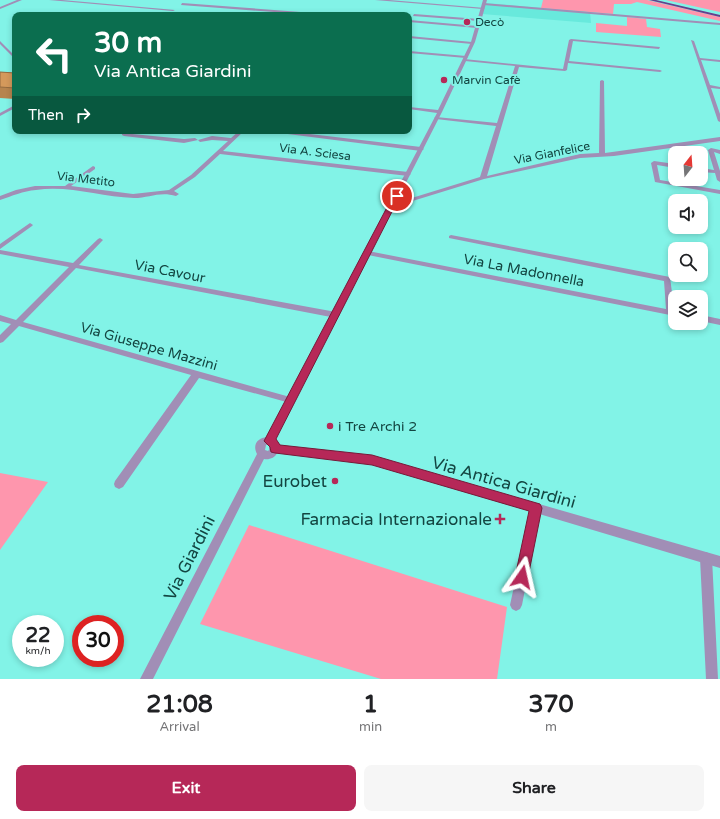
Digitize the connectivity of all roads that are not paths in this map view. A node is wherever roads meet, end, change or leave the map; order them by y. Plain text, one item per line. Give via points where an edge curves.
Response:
1 (20, 0) edge
2 (51, 0) edge
3 (186, 0) edge
4 (378, 0) edge
5 (651, 0) edge
6 (662, 0) edge
7 (182, 4) junction
8 (484, 4) edge
9 (0, 8) edge
10 (173, 10) junction
11 (170, 12) edge
12 (287, 12) edge
13 (720, 14) edge
14 (414, 15) dead end
15 (479, 20) junction
16 (412, 22) edge
17 (720, 24) edge
18 (477, 27) junction
19 (412, 37) edge
20 (692, 41) dead end
21 (0, 42) edge
22 (472, 43) junction
23 (659, 48) dead end
24 (412, 52) edge
25 (12, 55) edge
26 (465, 58) junction
27 (698, 59) junction
28 (720, 61) edge
29 (567, 62) junction
30 (517, 65) junction
31 (660, 71) dead end
32 (602, 81) dead end
33 (708, 86) junction
34 (720, 88) edge
35 (712, 98) junction
36 (720, 99) edge
37 (12, 106) edge
38 (12, 107) edge
39 (0, 108) edge
40 (412, 109) edge
41 (7, 110) junction
42 (0, 114) edge
43 (438, 115) junction
44 (720, 121) edge
45 (499, 125) junction
46 (123, 134) edge
47 (239, 134) edge
48 (297, 134) edge
49 (720, 139) edge
50 (232, 140) junction
51 (420, 149) junction
52 (220, 152) junction
53 (720, 152) edge
54 (602, 155) junction
55 (668, 165) edge
56 (93, 168) dead end
57 (708, 171) edge
58 (718, 172) junction
59 (408, 174) junction
60 (483, 178) junction
61 (720, 180) edge
62 (668, 183) edge
63 (686, 186) edge
64 (67, 187) junction
65 (720, 192) edge
66 (0, 198) edge
67 (391, 206) junction
68 (30, 225) dead end
69 (451, 236) dead end
70 (100, 240) dead end
71 (0, 248) edge
72 (0, 252) edge
73 (368, 253) junction
74 (74, 266) junction
75 (669, 290) edge
76 (668, 311) edge
77 (336, 315) junction
78 (0, 318) edge
79 (708, 319) edge
80 (17, 322) junction
81 (720, 322) edge
82 (0, 340) edge
83 (197, 374) junction
84 (290, 400) junction
85 (272, 445) junction
86 (119, 484) dead end
87 (536, 508) junction
88 (706, 558) junction
89 (720, 562) edge
90 (516, 605) dead end
91 (146, 679) edge
92 (712, 679) edge

1 - 9 street
2 - 10 street
3 - 7 street
4 - 8 street
5 - 13 highway
6 - 13 highway
7 - 10 street
7 - 12 street
8 - 15 street
8 - 17 street
10 - 11 street
14 - 15 street
15 - 18 street
16 - 18 street
18 - 22 street
19 - 22 street
20 - 27 street
21 - 25 street
22 - 26 street
23 - 29 street via 571,40
24 - 26 street
26 - 30 street
26 - 43 street
27 - 28 street
27 - 33 street
29 - 30 street via 565,70
29 - 31 street
30 - 45 street
32 - 54 street
33 - 34 street
33 - 35 street
35 - 36 street
35 - 44 street
37 - 39 street
38 - 41 street
39 - 41 street
40 - 43 street
41 - 42 street
43 - 45 street
43 - 51 street
45 - 60 street
46 - 50 street via 184,141 212,138
47 - 50 street, Via Metito
48 - 51 street
49 - 54 street, Via Gianfelice
50 - 52 street, Via Metito
51 - 59 street
52 - 59 street, Via A. Sciesa
52 - 64 street, Via Metito via 173,193 134,196
53 - 58 street via 711,150
54 - 60 street, Via Gianfelice via 580,156
55 - 62 street via 654,163 657,181
56 - 64 street
57 - 58 street
58 - 61 street
59 - 67 street
60 - 67 street, Via Gianfelice
63 - 65 street
64 - 66 street, Via Metito via 28,188
67 - 73 street
68 - 71 street
69 - 75 street via 667,279
70 - 74 street
72 - 74 street, Via Cavour
73 - 76 street, Via La Madonnella
73 - 77 street
74 - 77 street, Via Cavour
74 - 80 street
77 - 84 street
78 - 80 street, Via Giuseppe Mazzini
79 - 81 street
80 - 82 street
80 - 83 street, Via Giuseppe Mazzini
83 - 84 street, Via Giuseppe Mazzini
83 - 86 street
84 - 85 street
85 - 87 street, Via Antica Giardini via 372,460
85 - 91 street, Via Giardini via 270,454 262,453
87 - 88 street, Via Antica Giardini
87 - 90 street
88 - 89 street, Via Antica Giardini
88 - 92 street

